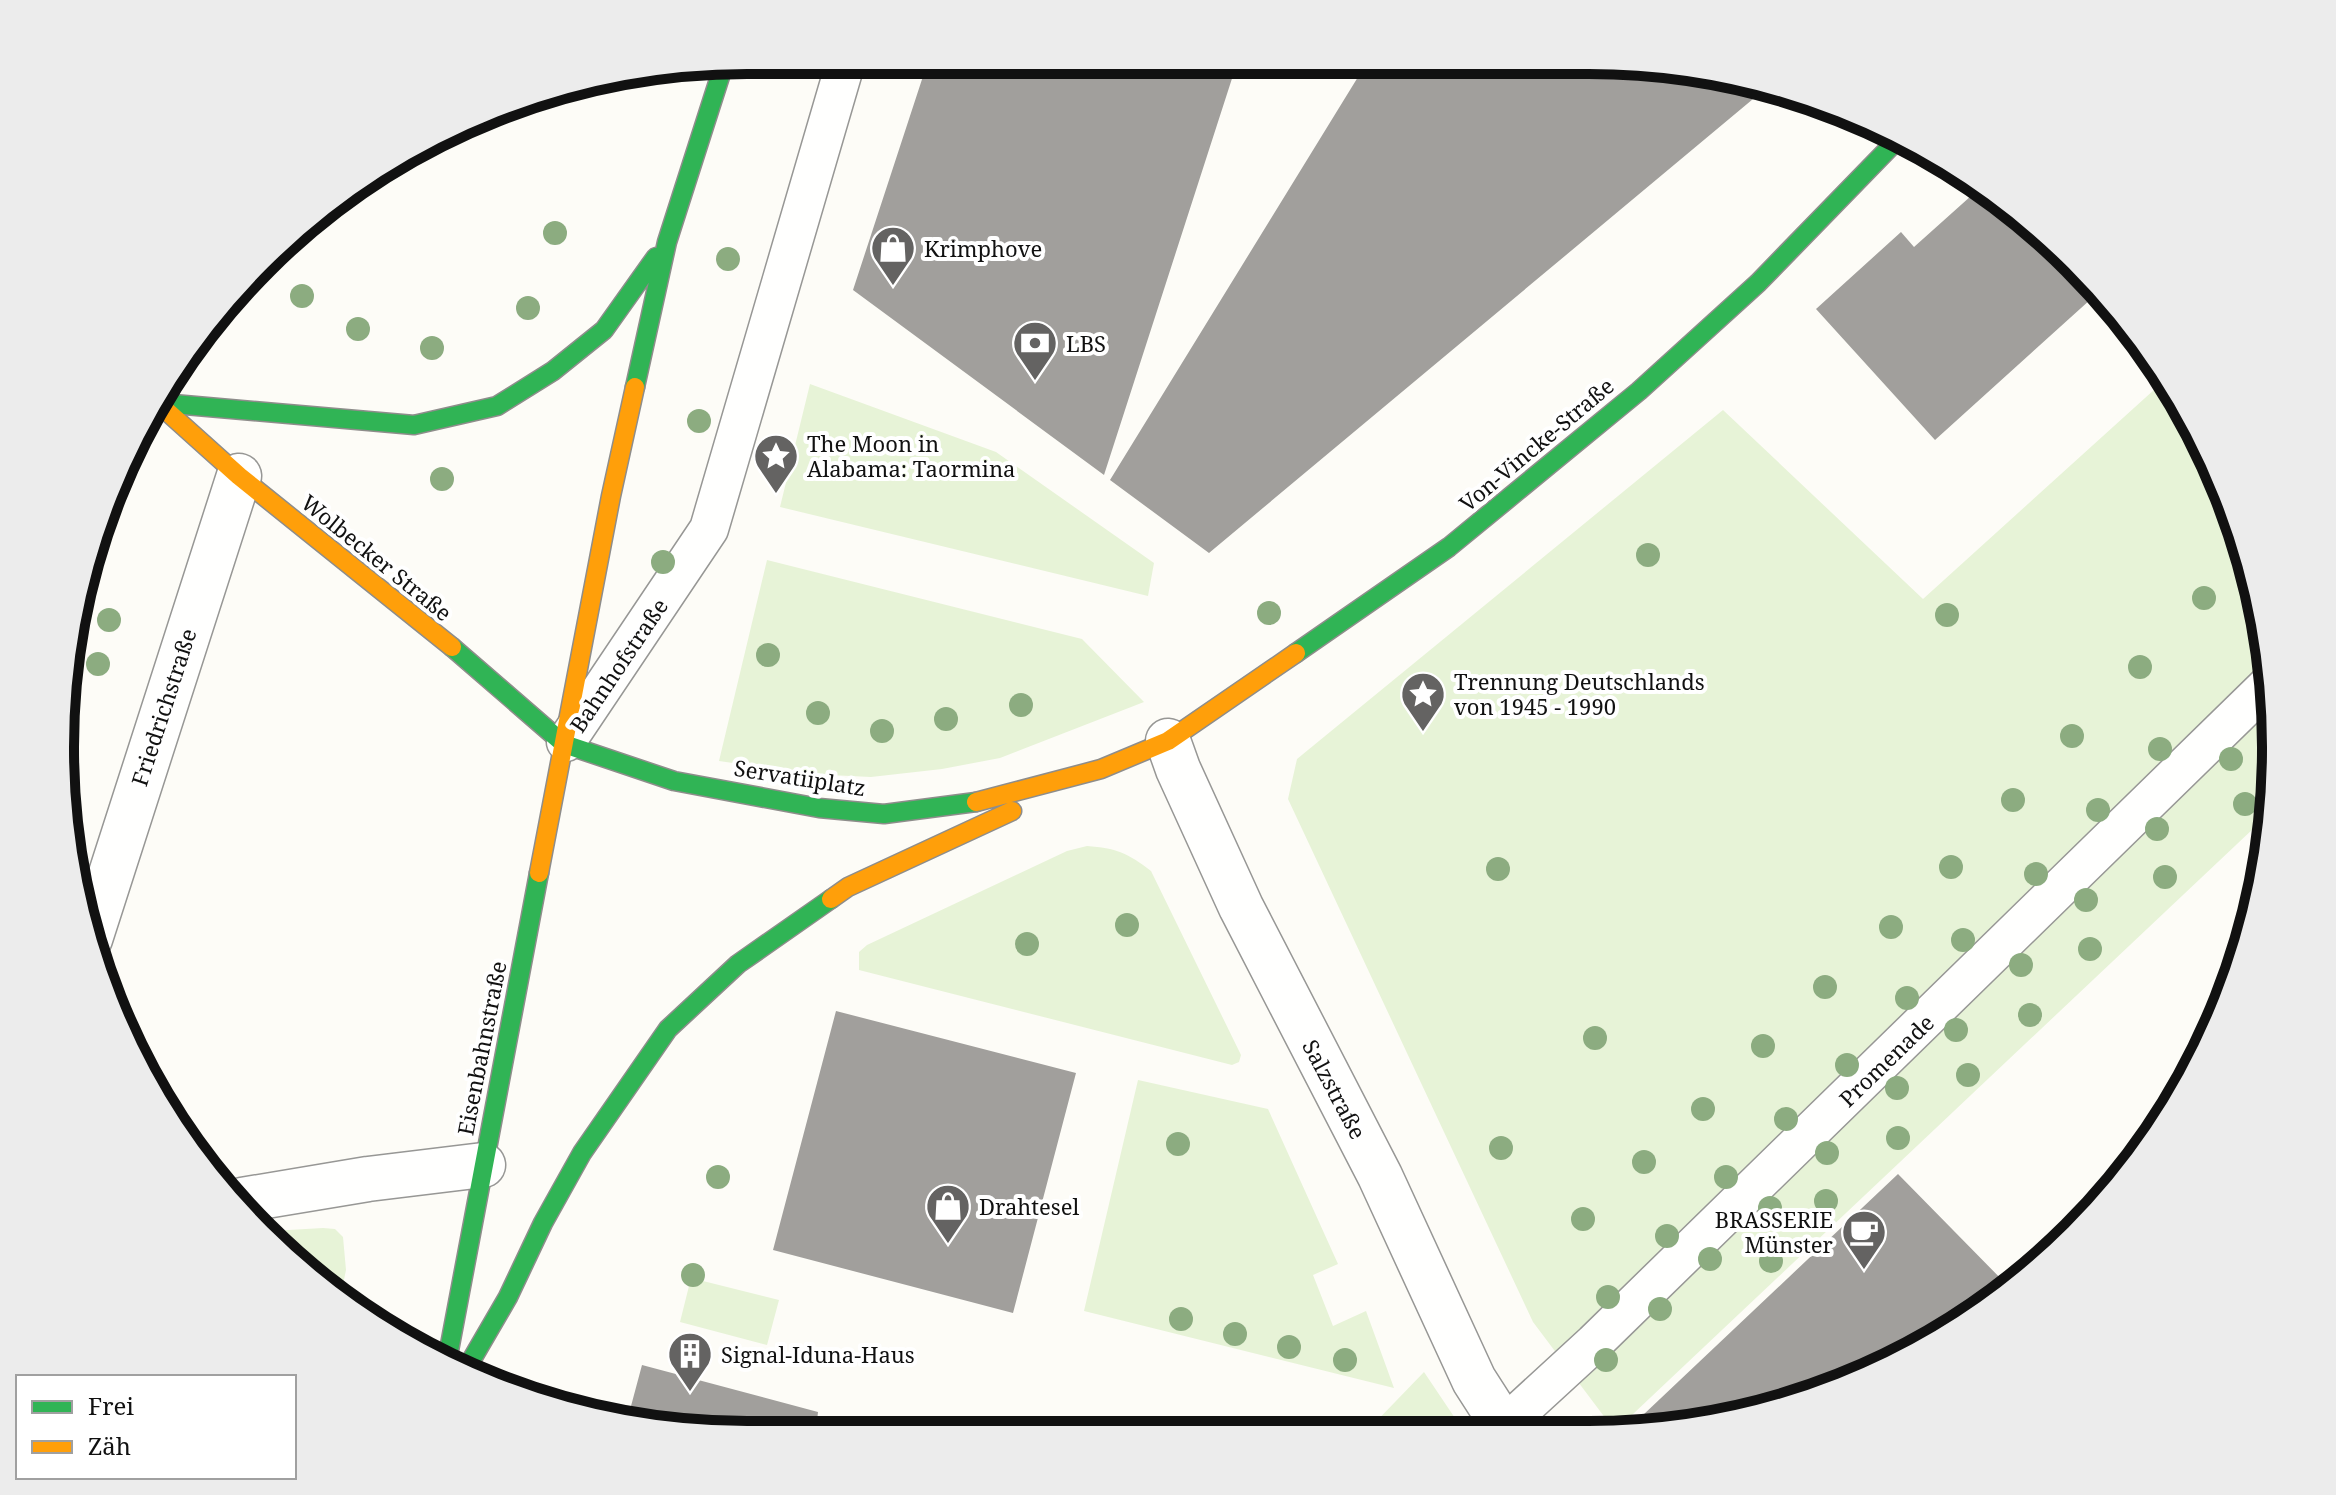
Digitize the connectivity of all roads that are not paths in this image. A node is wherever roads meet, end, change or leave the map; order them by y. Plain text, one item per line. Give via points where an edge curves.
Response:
1 (842, 74) edge
2 (721, 75) edge
3 (1891, 146) edge
4 (667, 242) junction
5 (168, 405) edge
6 (166, 408) edge
7 (239, 476) junction
8 (2260, 693) edge
9 (1168, 741) junction
10 (564, 744) junction
11 (1101, 769) junction
12 (96, 919) edge
13 (483, 1165) junction
14 (248, 1199) edge
15 (449, 1351) edge
16 (471, 1361) edge
17 (1497, 1421) edge
18 (1512, 1421) edge

1 - 10 lane, Bahnhofstraße via 709,529
2 - 4 main road, Bahnhofstraße
3 - 9 main road, Von-Vincke-Straße via 1758,283 1639,391 1497,508 1449,547
4 - 5 main road via 604,330 497,406 414,425
4 - 10 main road, Bahnhofstraße
6 - 7 main road, Wolbecker Straße
7 - 10 main road, Wolbecker Straße via 491,678
7 - 12 street, Friedrichstraße
8 - 18 lane, Promenade
9 - 11 main road, Servatiiplatz
9 - 17 street, Salzstraße via 1241,907 1380,1176
10 - 11 main road, Servatiiplatz via 674,781 819,808 884,814 973,803
10 - 13 main road, Eisenbahnstraße
11 - 16 main road via 848,887 738,964 668,1029 582,1153
13 - 14 street
13 - 15 main road, Eisenbahnstraße

